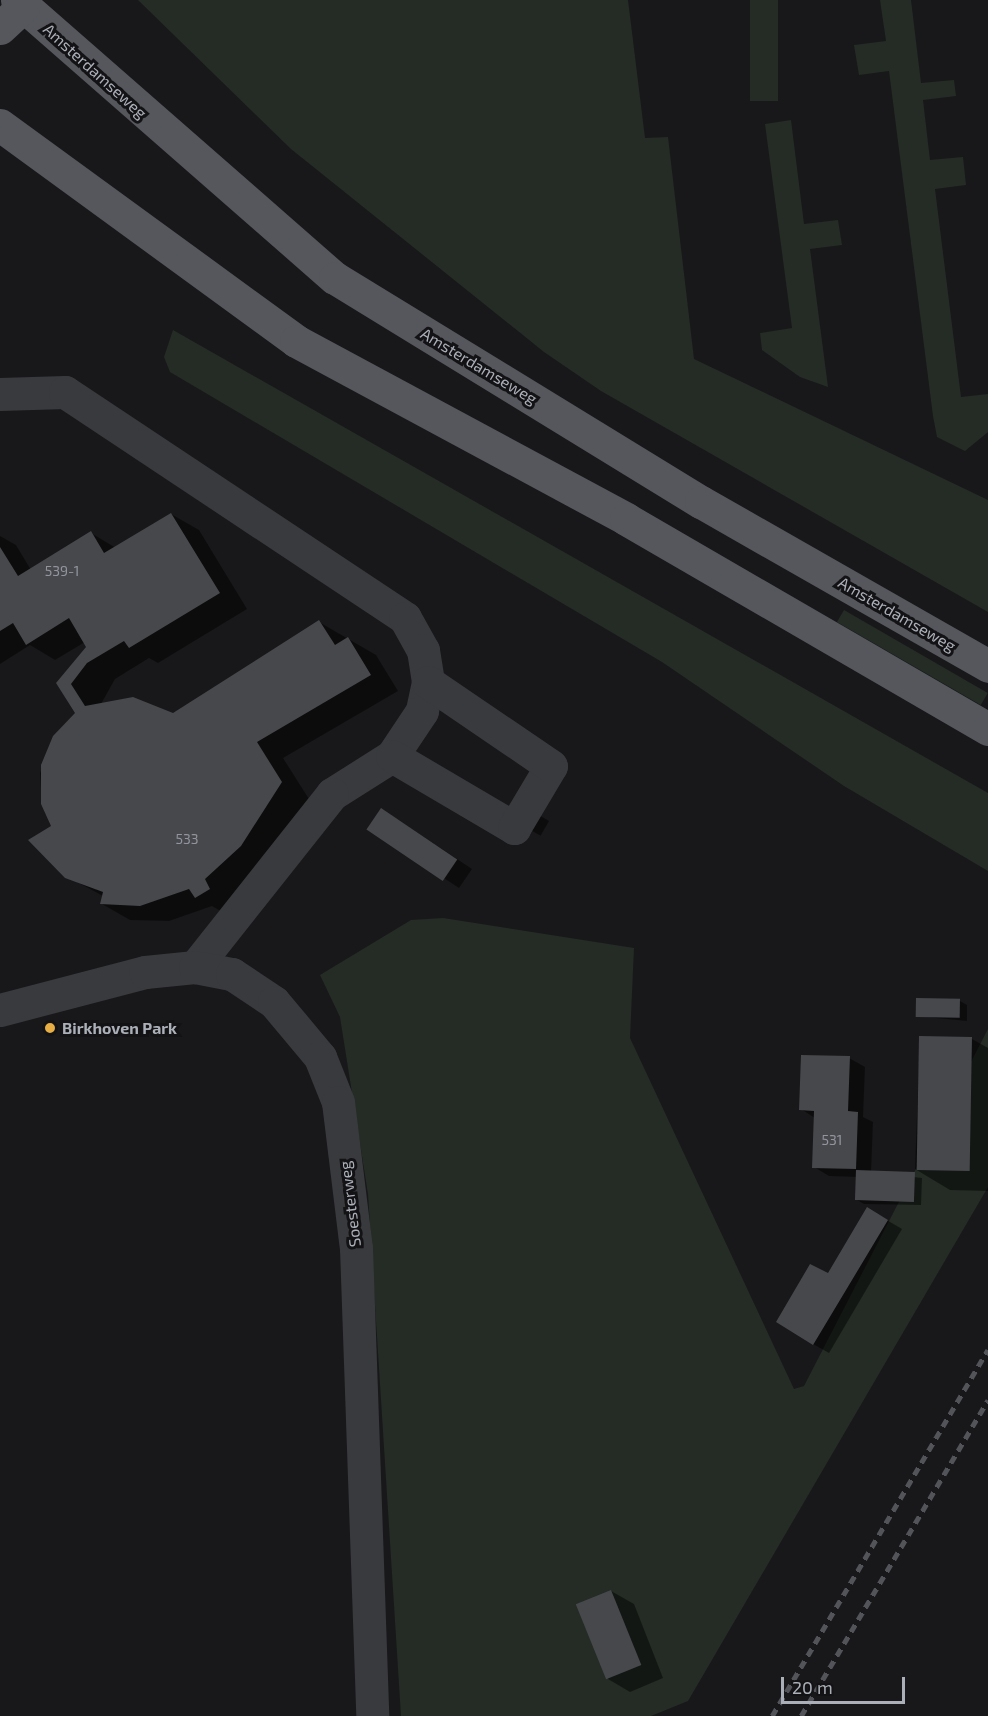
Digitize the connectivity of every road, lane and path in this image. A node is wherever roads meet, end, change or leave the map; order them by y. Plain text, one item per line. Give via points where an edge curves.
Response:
1 (24, 2) edge
2 (0, 28) edge
3 (0, 125) edge
4 (0, 393) edge
5 (988, 666) edge
6 (428, 682) junction
7 (988, 729) edge
8 (392, 756) junction
9 (195, 967) junction
10 (0, 1010) edge
11 (372, 1716) edge

1 - 2 main road
1 - 5 main road, Amsterdamseweg via 335,278 701,502
3 - 7 main road via 296,341 626,519
4 - 6 street via 65,392 405,618 423,651
6 - 8 street via 422,711
6 - 8 street via 551,766 514,828
8 - 9 street via 332,794
9 - 10 street, Soesterweg via 146,972
9 - 11 street, Soesterweg via 232,974 274,1002 320,1057 338,1102 356,1248

